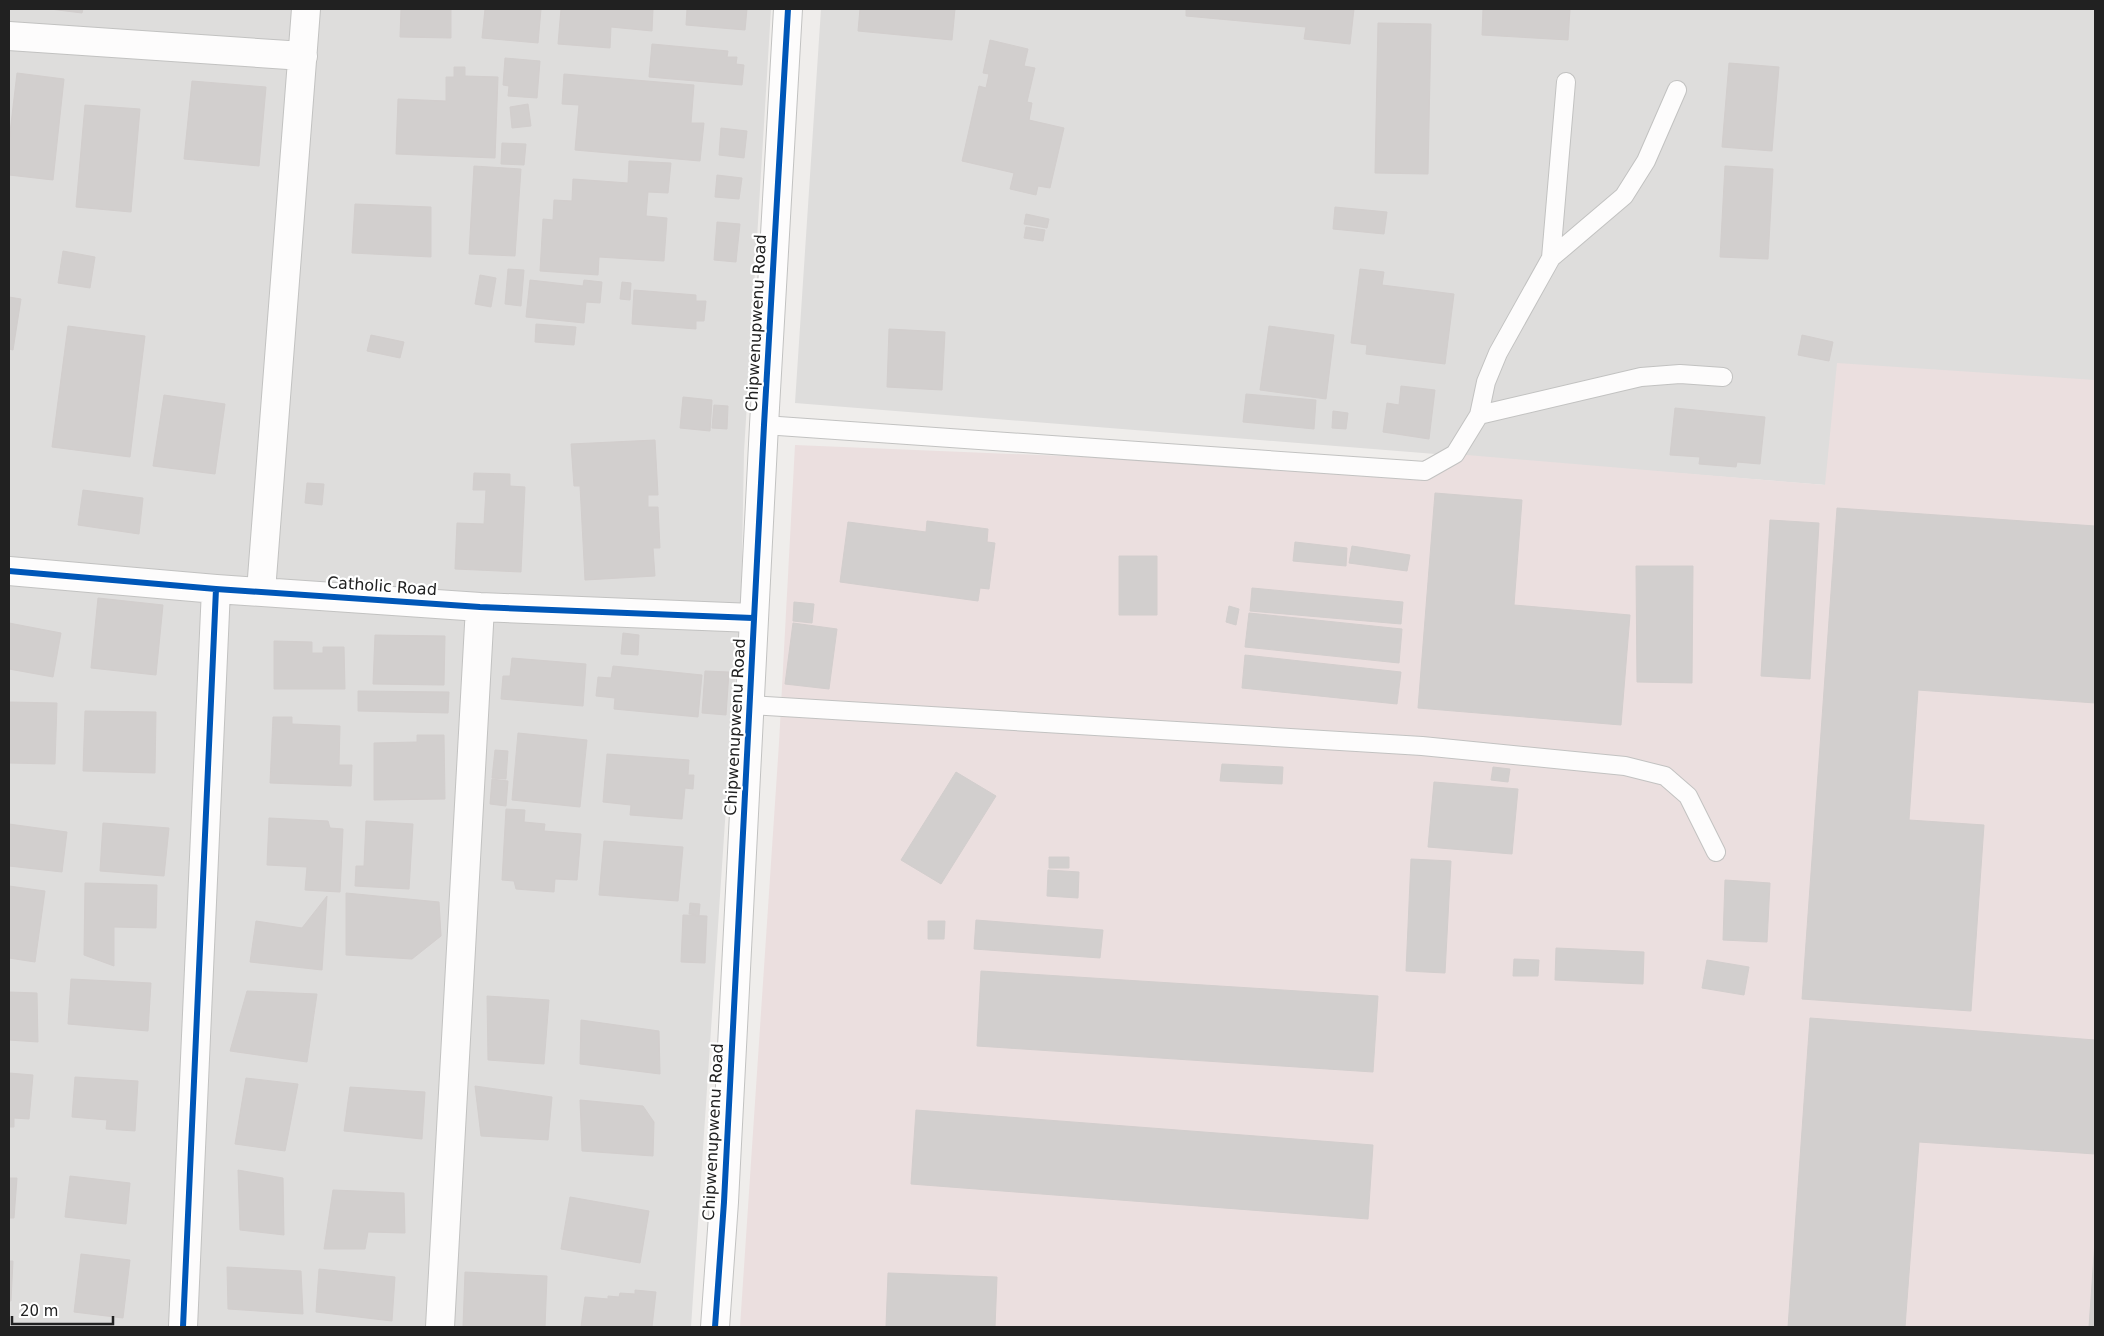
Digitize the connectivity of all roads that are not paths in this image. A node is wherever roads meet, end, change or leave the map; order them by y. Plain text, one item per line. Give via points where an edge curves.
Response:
1 (306, 9) edge
2 (788, 9) edge
3 (9, 36) edge
4 (303, 56) junction
5 (1566, 82) dead end
6 (1677, 90) dead end
7 (1551, 258) junction
8 (1723, 377) dead end
9 (1479, 415) junction
10 (764, 424) junction
11 (9, 571) edge
12 (216, 589) junction
13 (261, 591) junction
14 (480, 607) junction
15 (753, 618) junction
16 (750, 705) junction
17 (1716, 852) dead end
18 (183, 1327) edge
19 (440, 1327) edge
20 (715, 1327) edge

1 - 4 street
2 - 10 street, Chipwenupwenu Road
3 - 4 street
4 - 13 street
5 - 7 lane
6 - 7 lane via 1646,161 1624,196
7 - 9 lane via 1498,353 1486,382
8 - 9 lane via 1680,374 1641,377
9 - 10 lane via 1455,454 1425,471
10 - 15 street, Chipwenupwenu Road
11 - 12 street, Catholic Road
12 - 13 street, Catholic Road
12 - 18 street
13 - 14 street, Catholic Road
14 - 15 street, Catholic Road
14 - 19 street
15 - 16 street, Chipwenupwenu Road
16 - 17 lane via 1422,746 1625,766 1665,776 1688,796
16 - 20 street, Chipwenupwenu Road

